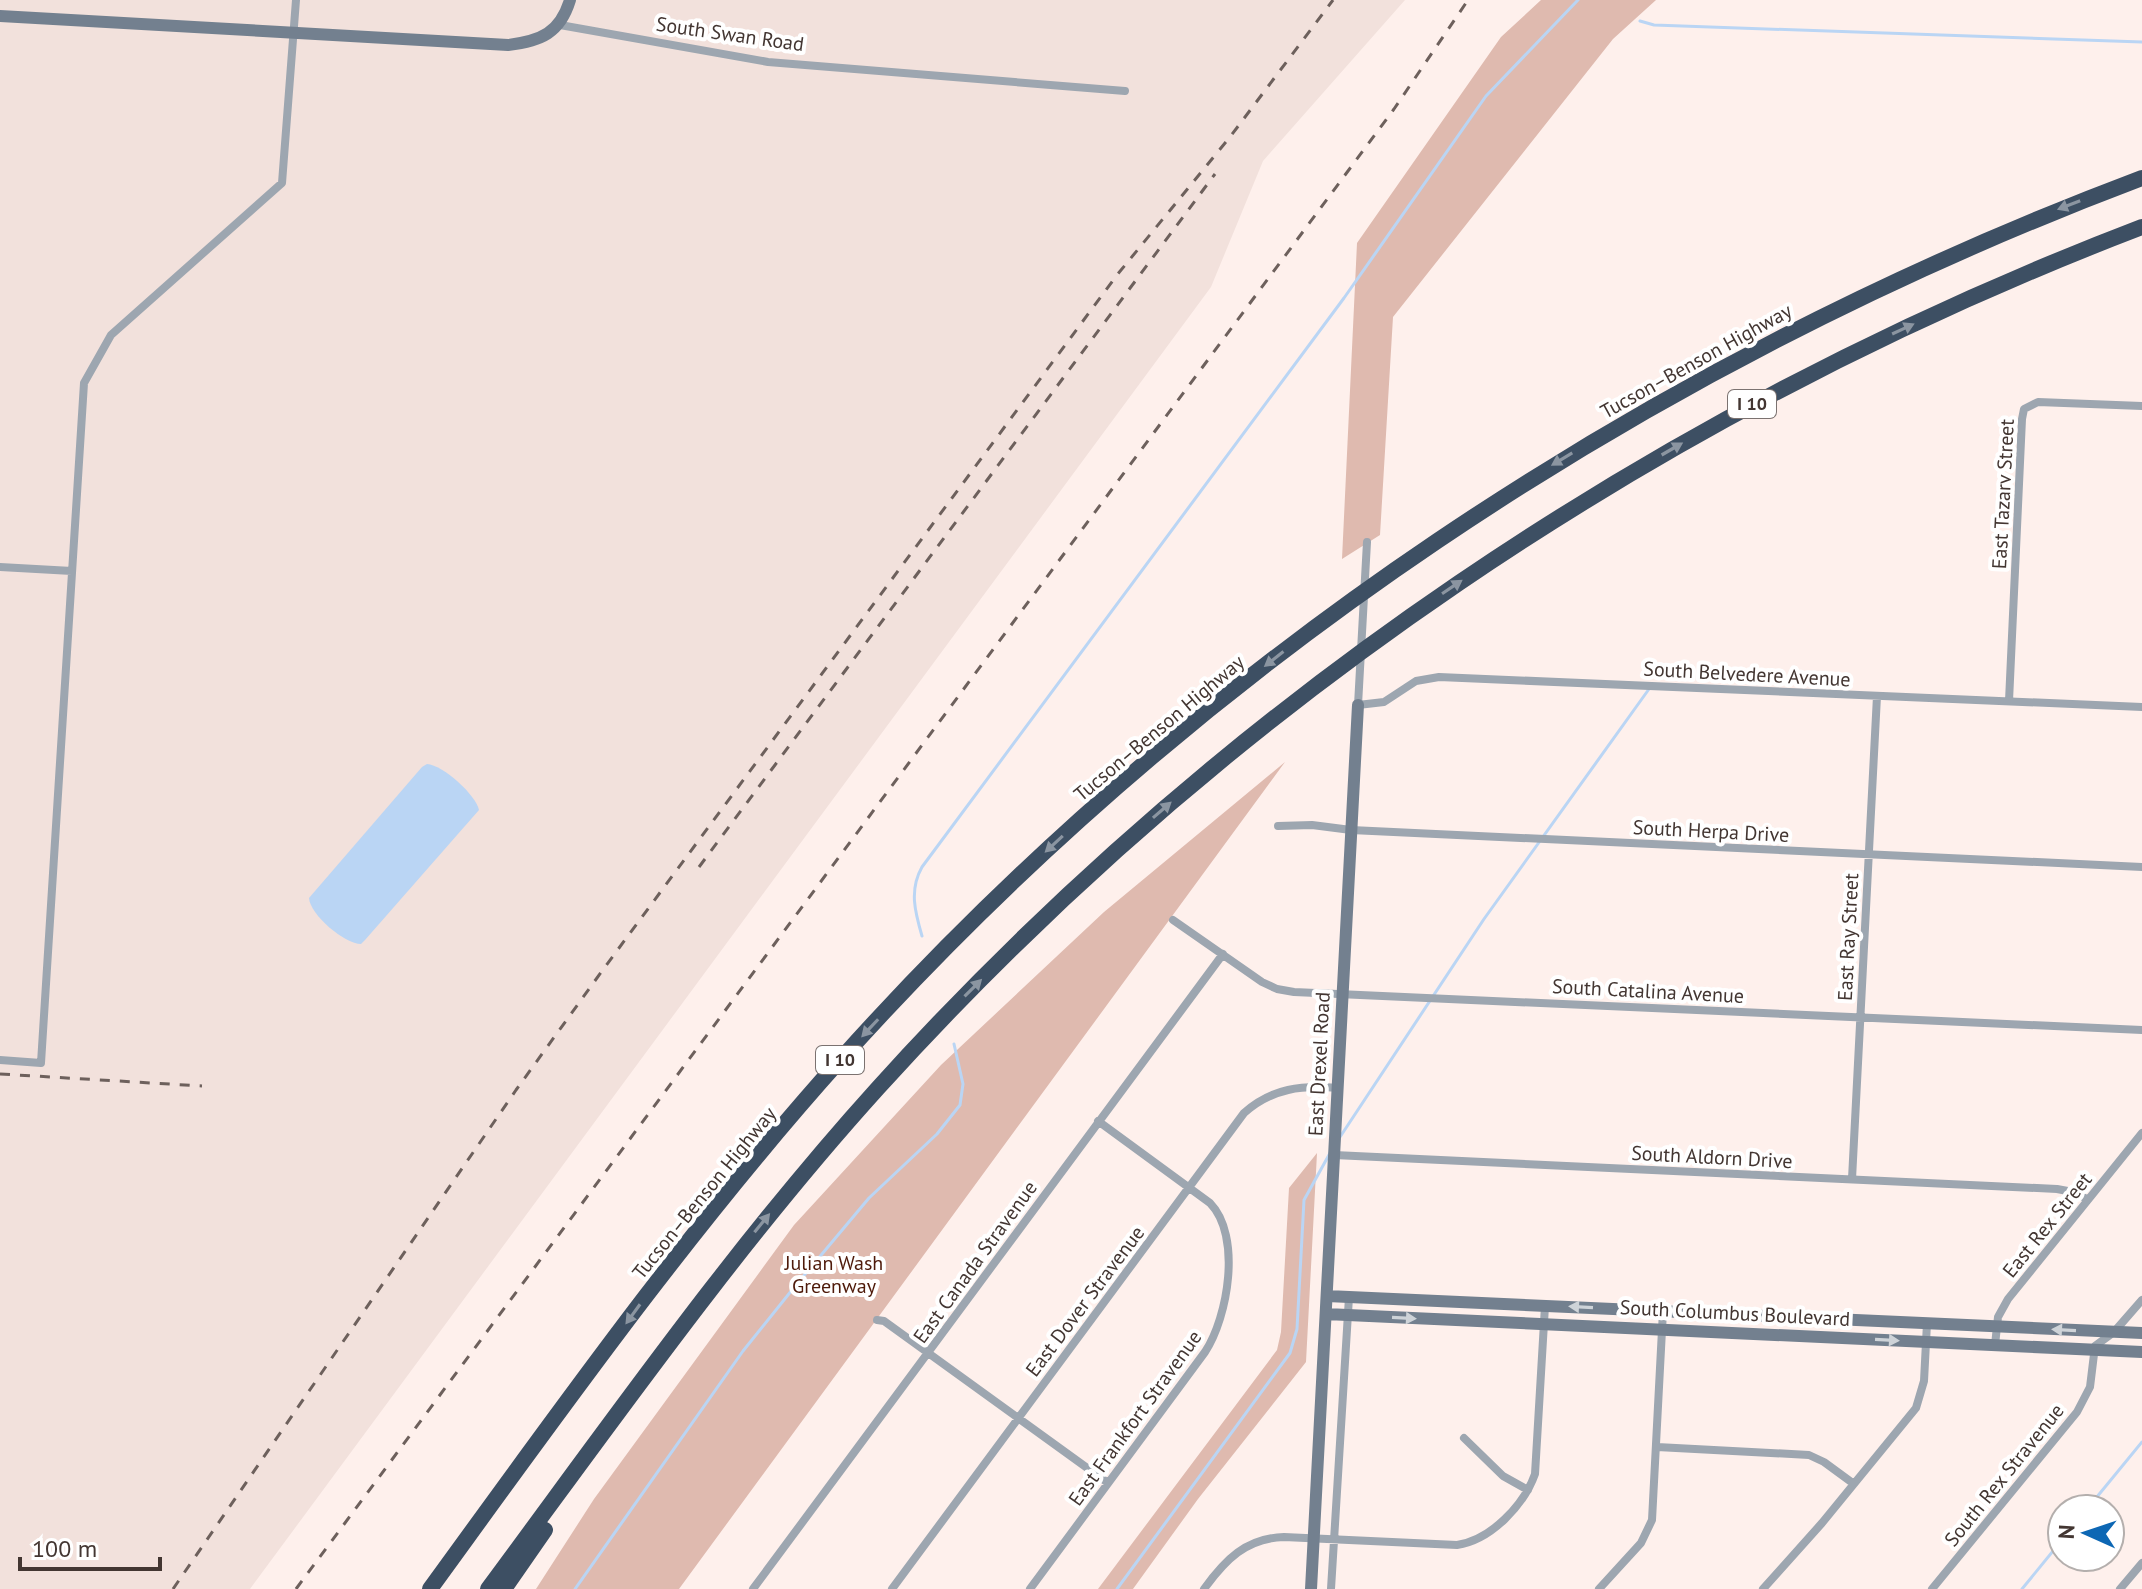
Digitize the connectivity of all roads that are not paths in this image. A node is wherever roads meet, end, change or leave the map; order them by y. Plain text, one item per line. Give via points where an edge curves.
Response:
1 (296, 0) edge
2 (570, 0) edge
3 (0, 16) edge
4 (560, 25) junction
5 (294, 34) junction
6 (1125, 91) dead end
7 (2142, 178) edge
8 (2142, 227) edge
9 (2142, 406) edge
10 (1367, 542) dead end
11 (0, 567) edge
12 (72, 571) junction
13 (1877, 696) junction
14 (2009, 701) junction
15 (1358, 705) junction
16 (2142, 707) edge
17 (1278, 826) dead end
18 (1351, 830) junction
19 (1869, 854) junction
20 (2142, 867) edge
21 (1173, 920) dead end
22 (1223, 954) junction
23 (1343, 993) junction
24 (1860, 1016) junction
25 (2142, 1030) edge
26 (0, 1060) edge
27 (1338, 1088) junction
28 (1098, 1121) junction
29 (2142, 1133) edge
30 (1334, 1155) junction
31 (1852, 1179) junction
32 (1189, 1187) junction
33 (2087, 1199) junction
34 (714, 1284) junction
35 (1327, 1296) junction
36 (1349, 1297) junction
37 (2142, 1300) edge
38 (1545, 1306) junction
39 (1663, 1311) junction
40 (1326, 1314) junction
41 (1347, 1315) junction
42 (877, 1320) dead end
43 (1927, 1323) junction
44 (1544, 1324) junction
45 (1997, 1326) junction
46 (1662, 1330) junction
47 (2114, 1332) junction
48 (2142, 1333) edge
49 (1926, 1342) junction
50 (1995, 1345) junction
51 (2093, 1350) junction
52 (929, 1352) junction
53 (2142, 1352) edge
54 (1018, 1418) junction
55 (1464, 1438) dead end
56 (1657, 1447) junction
57 (1108, 1483) junction
58 (1854, 1484) junction
59 (1528, 1490) junction
60 (1314, 1539) junction
61 (1334, 1539) junction
62 (2142, 1563) edge
63 (2116, 1587) edge
64 (430, 1589) edge
65 (488, 1589) edge
66 (504, 1589) edge
67 (753, 1589) edge
68 (892, 1589) edge
69 (1030, 1589) edge
70 (1204, 1589) edge
71 (1311, 1589) edge
72 (1331, 1589) edge
73 (1599, 1589) edge
74 (1763, 1589) edge
75 (1932, 1589) edge

1 - 5 street
2 - 4 street
3 - 5 street
4 - 5 street via 536,39 508,45
4 - 6 street, South Swan Road via 768,62
5 - 12 street via 282,183 111,335 84,383
7 -> 64 highway, Tucson–Benson Highway / I 10 via 1916,271 1719,369 1545,470 1393,571 1219,702 997,897 869,1028 706,1219
34 -> 8 highway, I 10 via 846,1124 974,986 1143,827 1333,672 1570,510 1754,403 1912,324
9 - 14 street, East Tazarv Street via 2036,402 2024,409
10 - 15 street, East Drexel Road
11 - 12 street
12 - 26 street via 41,1063
13 - 14 street, South Belvedere Avenue
13 - 15 street, South Belvedere Avenue via 1439,677 1416,681 1384,702
13 - 19 street, East Ray Street
14 - 16 street, South Belvedere Avenue
15 - 18 street, East Drexel Road
17 - 18 street, South Herpa Drive
18 - 19 street, South Herpa Drive
18 - 23 street, East Drexel Road
19 - 20 street, South Herpa Drive
19 - 24 street, East Ray Street
21 - 22 street, South Catalina Avenue
22 - 23 street, South Catalina Avenue via 1277,989
22 - 28 street, East Canada Stravenue
23 - 24 street, South Catalina Avenue
23 - 27 street, East Drexel Road
24 - 25 street, South Catalina Avenue
24 - 31 street, East Ray Street
27 - 30 street, East Drexel Road
27 - 32 street, East Dover Stravenue via 1294,1088 1262,1099 1237,1122
28 - 32 street, East Frankfort Stravenue
28 - 52 street, East Canada Stravenue
29 - 33 street, East Rex Street
30 - 31 street, South Aldorn Drive
30 - 35 street, East Drexel Road
31 - 33 street, South Aldorn Drive via 2057,1189
32 - 54 street, East Dover Stravenue
32 - 57 street, East Frankfort Stravenue via 1213,1206 1227,1232 1222,1315 1205,1352
33 - 45 street, East Rex Street via 2008,1299
34 - 65 highway, I 10
34 - 66 highway
35 - 36 street, South Columbus Boulevard
35 - 40 street, East Drexel Road
36 - 38 street, South Columbus Boulevard
36 - 41 street
37 - 47 street
39 -> 38 street, South Columbus Boulevard
38 - 44 street
39 - 43 street, South Columbus Boulevard
39 - 46 street
40 - 41 street, South Columbus Boulevard
40 - 60 street, East Drexel Road
41 -> 44 street, South Columbus Boulevard
41 - 61 street
42 - 52 street
43 - 45 street, South Columbus Boulevard
43 - 49 street
44 - 46 street, South Columbus Boulevard
44 - 59 street via 1538,1459
47 -> 45 street, South Columbus Boulevard
45 - 50 street, East Rex Street
46 -> 49 street, South Columbus Boulevard
46 - 56 street
47 - 48 street, South Columbus Boulevard
47 - 51 street
49 - 50 street, South Columbus Boulevard
49 - 58 street via 1916,1408
50 - 51 street, South Columbus Boulevard
51 - 53 street, South Columbus Boulevard
51 - 75 street, South Rex Stravenue via 2090,1387 2082,1405
52 - 54 street
52 - 67 street, East Canada Stravenue
54 - 57 street
54 - 68 street, East Dover Stravenue
55 - 59 street via 1503,1476
56 - 58 street via 1809,1455
56 - 73 street via 1649,1528
57 - 69 street, East Frankfort Stravenue
58 - 74 street
59 - 61 street via 1490,1531 1466,1544
60 - 61 street
60 - 70 street via 1275,1537 1247,1545 1226,1560
60 - 71 street, East Drexel Road
61 - 72 street
62 - 63 street

